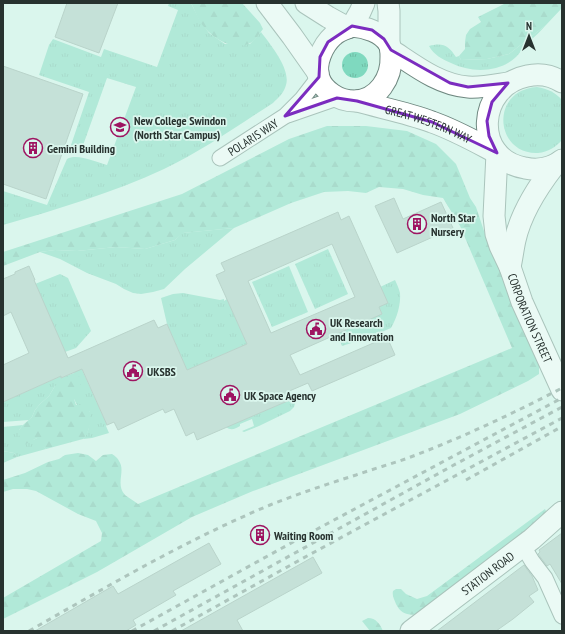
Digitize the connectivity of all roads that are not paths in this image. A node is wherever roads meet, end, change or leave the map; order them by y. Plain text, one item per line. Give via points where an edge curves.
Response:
1 (267, 3) edge
2 (306, 3) edge
3 (364, 3) edge
4 (388, 3) edge
5 (350, 27) junction
6 (390, 47) junction
7 (318, 75) junction
8 (562, 82) edge
9 (508, 83) junction
10 (337, 98) junction
11 (357, 100) junction
12 (285, 116) junction
13 (497, 153) junction
14 (220, 158) dead end
15 (558, 163) edge
16 (510, 267) junction
17 (562, 390) edge
18 (562, 512) edge
19 (523, 546) junction
20 (562, 616) edge
21 (412, 631) edge

1 - 7 main road
2 - 5 main road
3 - 5 main road
4 - 6 main road
5 - 6 main road via 372,30
5 - 7 main road via 333,36 328,42 320,57
6 - 9 main road via 412,64 439,79 461,86 477,87
6 - 11 main road via 390,68 385,83 371,96
7 - 10 main road via 323,85
7 - 12 street, POLARIS WAY via 302,99
8 - 9 main road via 539,74
9 - 13 main road via 492,102 487,121 491,143
10 - 11 main road
10 - 12 street, POLARIS WAY
11 - 13 main road, GREAT WESTERN WAY via 436,124
12 - 14 street, POLARIS WAY
13 - 15 main road, GREAT WESTERN WAY via 508,162 527,169 538,169
13 - 16 main road, CORPORATION STREET via 494,216 496,234
15 - 16 main road, CORPORATION STREET via 538,188 524,215 515,240
16 - 17 main road, CORPORATION STREET via 522,302
18 - 19 main road, STATION ROAD
19 - 20 street via 545,578
19 - 21 main road, STATION ROAD

